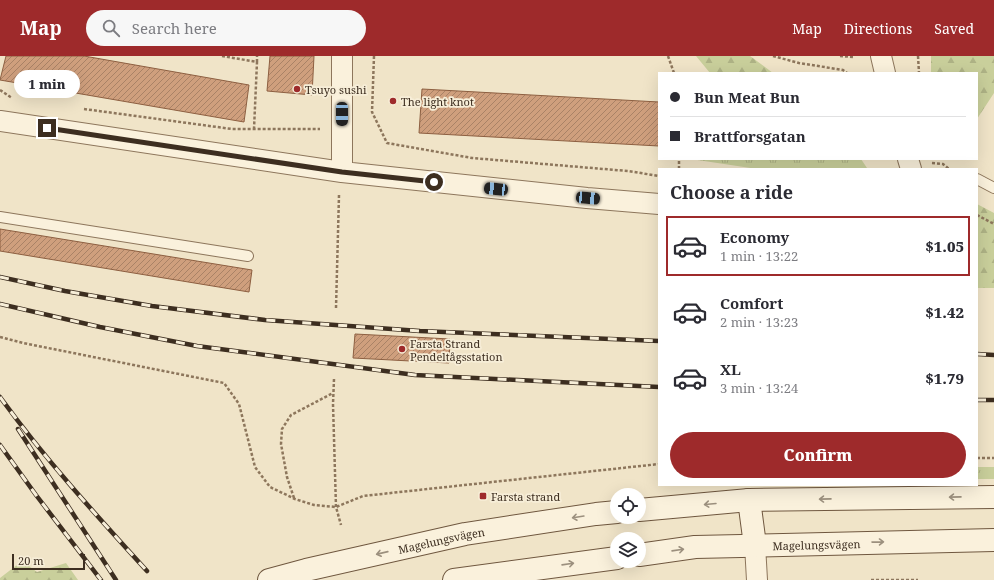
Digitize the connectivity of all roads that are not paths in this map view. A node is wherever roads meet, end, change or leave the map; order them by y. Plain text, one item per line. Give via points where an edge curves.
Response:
1 (342, 56) edge
2 (881, 56) edge
3 (885, 72) edge
4 (0, 121) edge
5 (342, 172) junction
6 (978, 180) edge
7 (994, 188) edge
8 (658, 204) edge
9 (0, 217) edge
10 (248, 256) dead end
11 (994, 497) edge
12 (749, 500) junction
13 (646, 509) edge
14 (610, 513) edge
15 (994, 540) edge
16 (755, 545) junction
17 (646, 554) edge
18 (610, 559) edge
19 (269, 580) edge
20 (454, 580) edge
21 (757, 580) edge

1 - 5 street
2 - 3 street
4 - 5 street
5 - 8 street
6 - 7 lane
9 - 10 lane
11 -> 12 main road
12 -> 13 main road
12 - 16 main road
14 -> 19 main road, Magelungsvägen via 465,534
16 -> 15 main road, Magelungsvägen
17 -> 16 main road, Magelungsvägen via 695,547
16 - 21 street
20 -> 18 main road

